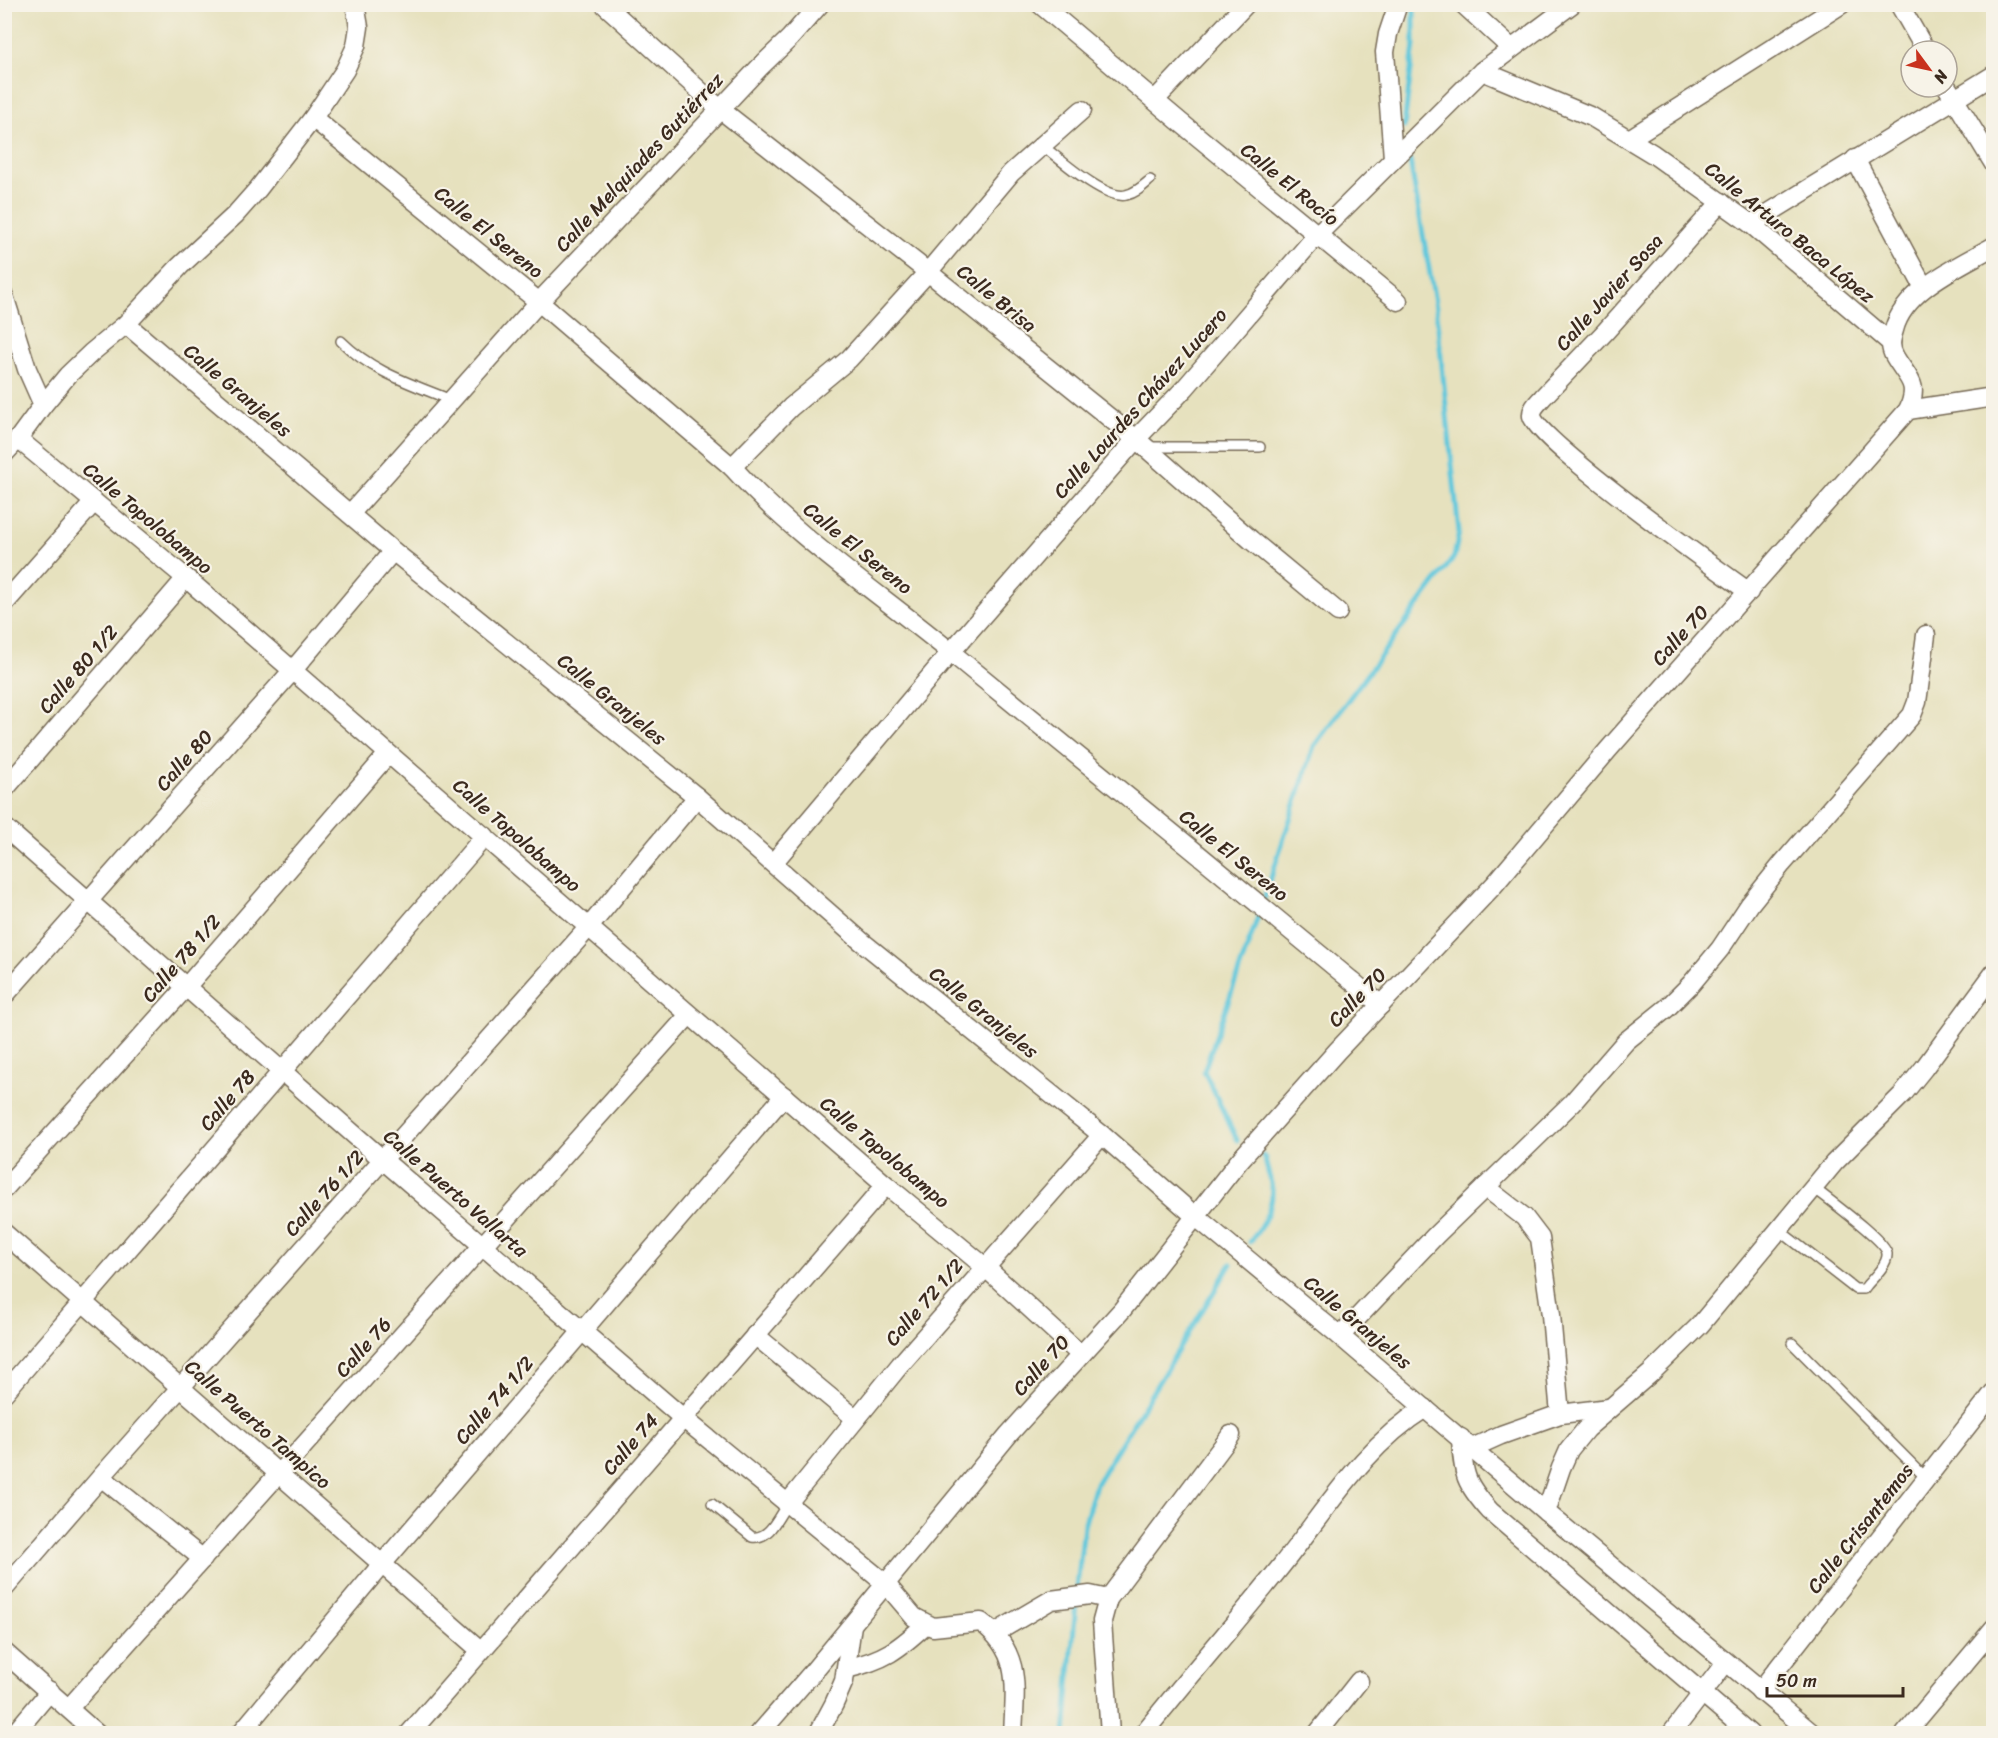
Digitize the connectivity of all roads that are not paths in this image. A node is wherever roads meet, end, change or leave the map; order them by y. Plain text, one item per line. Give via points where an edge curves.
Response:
1 (355, 4) edge
2 (604, 4) edge
3 (820, 4) edge
4 (1040, 4) edge
5 (1246, 4) edge
6 (1398, 4) edge
7 (1463, 4) edge
8 (1572, 4) edge
9 (1842, 4) edge
10 (1899, 4) edge
11 (1919, 39) edge
12 (1511, 48) junction
13 (1482, 71) junction
14 (1994, 75) edge
15 (1959, 90) edge
16 (1942, 99) edge
17 (1955, 99) edge
18 (1155, 100) junction
19 (721, 110) junction
20 (1082, 110) dead end
21 (313, 118) junction
22 (1629, 139) junction
23 (1043, 146) junction
24 (1393, 158) junction
25 (1855, 159) junction
26 (1994, 164) edge
27 (1150, 180) dead end
28 (1721, 202) junction
29 (1751, 224) junction
30 (1317, 235) junction
31 (1994, 246) edge
32 (928, 272) junction
33 (1924, 288) junction
34 (4, 296) edge
35 (1398, 301) dead end
36 (539, 302) junction
37 (126, 324) junction
38 (341, 341) dead end
39 (1891, 343) junction
40 (1994, 397) edge
41 (451, 400) junction
42 (42, 405) junction
43 (1908, 410) junction
44 (18, 439) junction
45 (1141, 443) junction
46 (1260, 447) dead end
47 (4, 454) edge
48 (732, 467) junction
49 (94, 502) junction
50 (350, 514) junction
51 (393, 551) junction
52 (186, 578) junction
53 (1749, 592) junction
54 (4, 604) edge
55 (1338, 612) dead end
56 (1926, 635) dead end
57 (951, 652) junction
58 (293, 670) junction
59 (388, 754) junction
60 (4, 790) edge
61 (697, 797) junction
62 (4, 827) edge
63 (485, 836) junction
64 (773, 863) junction
65 (89, 901) junction
66 (589, 927) junction
67 (1994, 974) edge
68 (187, 986) junction
69 (4, 996) edge
70 (1381, 1005) junction
71 (689, 1015) junction
72 (282, 1070) junction
73 (784, 1096) junction
74 (1102, 1135) junction
75 (383, 1160) junction
76 (886, 1185) junction
77 (1485, 1187) junction
78 (1814, 1188) junction
79 (4, 1189) edge
80 (1195, 1216) junction
81 (1779, 1230) junction
82 (4, 1233) edge
83 (483, 1246) junction
84 (985, 1266) junction
85 (83, 1301) junction
86 (583, 1331) junction
87 (755, 1335) junction
88 (1340, 1336) junction
89 (1792, 1343) dead end
90 (1081, 1355) junction
91 (181, 1387) junction
92 (1994, 1392) edge
93 (4, 1393) edge
94 (1425, 1408) junction
95 (1609, 1408) junction
96 (1560, 1414) junction
97 (683, 1418) junction
98 (855, 1418) junction
99 (1231, 1435) dead end
100 (1467, 1443) junction
101 (280, 1474) junction
102 (101, 1477) junction
103 (1927, 1479) junction
104 (712, 1504) dead end
105 (787, 1504) junction
106 (1546, 1512) junction
107 (203, 1559) junction
108 (383, 1563) junction
109 (886, 1584) junction
110 (4, 1589) edge
111 (1099, 1597) junction
112 (926, 1624) junction
113 (852, 1625) junction
114 (1994, 1628) edge
115 (995, 1633) junction
116 (480, 1650) junction
117 (4, 1652) edge
118 (1726, 1662) junction
119 (846, 1669) junction
120 (1359, 1681) dead end
121 (50, 1691) junction
122 (1760, 1691) junction
123 (1702, 1694) junction
124 (69, 1708) junction
125 (14, 1734) edge
126 (97, 1734) edge
127 (240, 1734) edge
128 (409, 1734) edge
129 (759, 1734) edge
130 (818, 1734) edge
131 (1013, 1734) edge
132 (1110, 1734) edge
133 (1143, 1734) edge
134 (1317, 1734) edge
135 (1671, 1734) edge
136 (1750, 1734) edge
137 (1813, 1734) edge
138 (1905, 1734) edge

1 - 21 street via 359,27 356,46
2 - 19 street, Calle Brisa
3 - 19 street, Calle Melquiades Gutiérrez
4 - 18 street, Calle El Rocío
5 - 18 street
6 - 24 street via 1385,52
7 - 12 street
8 - 12 street, Calle Lourdes Chávez Lucero
9 - 22 street
10 - 11 street
12 - 13 street, Calle Lourdes Chávez Lucero
13 - 22 street, Calle Arturo Baca López via 1592,117
13 - 24 street, Calle Lourdes Chávez Lucero
14 - 15 street
16 - 25 street
17 - 26 street
18 - 30 street, Calle El Rocío
19 - 32 street, Calle Brisa
19 - 36 street, Calle Melquiades Gutiérrez
20 - 23 street
21 - 36 street, Calle El Sereno
21 - 37 street via 235,215
22 - 28 street, Calle Arturo Baca López
23 - 27 lane via 1116,195 1138,191
23 - 32 street via 1011,173
24 - 30 street, Calle Lourdes Chávez Lucero
25 - 29 street
25 - 33 street
28 - 29 street, Calle Arturo Baca López
28 - 53 street, Calle Javier Sosa via 1543,397 1532,414 1545,432 1585,468
29 - 39 street, Calle Arturo Baca López
30 - 35 street, Calle El Rocío
30 - 45 street, Calle Lourdes Chávez Lucero
31 - 33 street
32 - 45 street, Calle Brisa
32 - 48 street via 849,359 791,407
33 - 39 street via 1904,309
34 - 42 street
36 - 41 street, Calle Melquiades Gutiérrez
36 - 48 street, Calle El Sereno
37 - 42 street via 68,375
37 - 50 street, Calle Granjeles
38 - 41 lane via 382,372
39 - 43 street via 1912,381 1913,399
40 - 43 street
41 - 50 street, Calle Melquiades Gutiérrez
42 - 44 street
43 - 53 street, Calle 70
44 - 47 street
44 - 49 street, Calle Topolobampo
45 - 46 lane
45 - 55 street, Calle Brisa
45 - 57 street, Calle Lourdes Chávez Lucero
48 - 57 street, Calle El Sereno via 822,550
49 - 52 street, Calle Topolobampo
49 - 54 street
50 - 51 street, Calle Granjeles
51 - 58 street, Calle 80
51 - 61 street, Calle Granjeles
52 - 58 street, Calle Topolobampo
52 - 60 street, Calle 80 1/2
53 - 70 street, Calle 70 via 1494,885
56 - 77 street via 1912,715 1776,872 1691,984 1626,1041 1572,1103
57 - 64 street, Calle Lourdes Chávez Lucero
57 - 70 street, Calle El Sereno
58 - 59 street, Calle Topolobampo
58 - 65 street, Calle 80
59 - 63 street, Calle Topolobampo
59 - 68 street, Calle 78 1/2
61 - 64 street, Calle Granjeles
61 - 66 street, Calle 76 1/2
62 - 65 street, Calle Puerto Vallarta
63 - 66 street, Calle Topolobampo
63 - 72 street, Calle 78
64 - 74 street, Calle Granjeles via 861,941
65 - 68 street, Calle Puerto Vallarta
65 - 69 street, Calle 80
66 - 71 street, Calle Topolobampo
66 - 75 street, Calle 76 1/2
67 - 78 street via 1903,1094
68 - 72 street, Calle Puerto Vallarta
68 - 79 street, Calle 78 1/2
70 - 80 street, Calle 70 via 1239,1161
71 - 73 street, Calle Topolobampo
71 - 83 street, Calle 76
72 - 75 street, Calle Puerto Vallarta
72 - 85 street, Calle 78
73 - 76 street, Calle Topolobampo
73 - 86 street, Calle 74 1/2
74 - 80 street, Calle Granjeles
74 - 84 street, Calle 72 1/2
75 - 83 street, Calle Puerto Vallarta
75 - 91 street, Calle 76 1/2
76 - 84 street, Calle Topolobampo
76 - 87 street, Calle 74
77 - 88 street
77 - 96 street via 1524,1217 1540,1238
78 - 81 street
78 - 81 lane via 1886,1249 1886,1260 1867,1286 1855,1289
80 - 88 street, Calle Granjeles
80 - 90 street, Calle 70
81 - 95 street via 1700,1325
82 - 85 street, Calle Puerto Tampico
83 - 86 street, Calle Puerto Vallarta
83 - 101 street, Calle 76
84 - 90 street, Calle Topolobampo
84 - 98 street, Calle 72 1/2
85 - 91 street, Calle Puerto Tampico
85 - 93 street, Calle 78
86 - 97 street, Calle Puerto Vallarta
86 - 108 street, Calle 74 1/2
87 - 97 street, Calle 74
87 - 98 street
88 - 94 street, Calle Granjeles
89 - 103 lane
90 - 109 street, Calle 70 via 1009,1434
91 - 101 street, Calle Puerto Tampico
91 - 102 street, Calle 76 1/2
92 - 103 street, Calle Crisantemos
94 - 100 street, Calle Granjeles
94 - 133 street via 1371,1452
95 - 96 street
95 - 106 street via 1569,1450
96 - 100 street
97 - 105 street, Calle Puerto Vallarta
97 - 116 street, Calle 74
98 - 105 street, Calle 72 1/2
99 - 111 street
100 - 106 street, Calle Granjeles
100 - 123 street via 1465,1476 1490,1511
101 - 107 street, Calle 76
101 - 108 street, Calle Puerto Tampico
102 - 107 street
102 - 110 street, Calle 76 1/2
103 - 122 street, Calle Crisantemos
104 - 105 lane via 752,1537 760,1538
105 - 109 street, Calle Puerto Vallarta
106 - 118 street, Calle Granjeles
107 - 124 street, Calle 76
108 - 116 street, Calle Puerto Tampico
108 - 127 street, Calle 74 1/2
109 - 112 street, Calle Puerto Vallarta via 914,1617
109 - 113 street, Calle 70
111 - 115 street via 1051,1600
111 - 132 street
112 - 115 street via 933,1627 981,1622
112 - 119 street via 884,1658
113 - 119 street
113 - 129 street, Calle 70
114 - 138 street
115 - 131 street via 1006,1648 1012,1667
116 - 128 street, Calle 74
117 - 121 street
118 - 122 street, Calle Granjeles
118 - 123 street
119 - 130 street
120 - 134 street
121 - 124 street
121 - 125 street
122 - 137 street, Calle Granjeles
123 - 135 street
123 - 136 street
124 - 126 street

